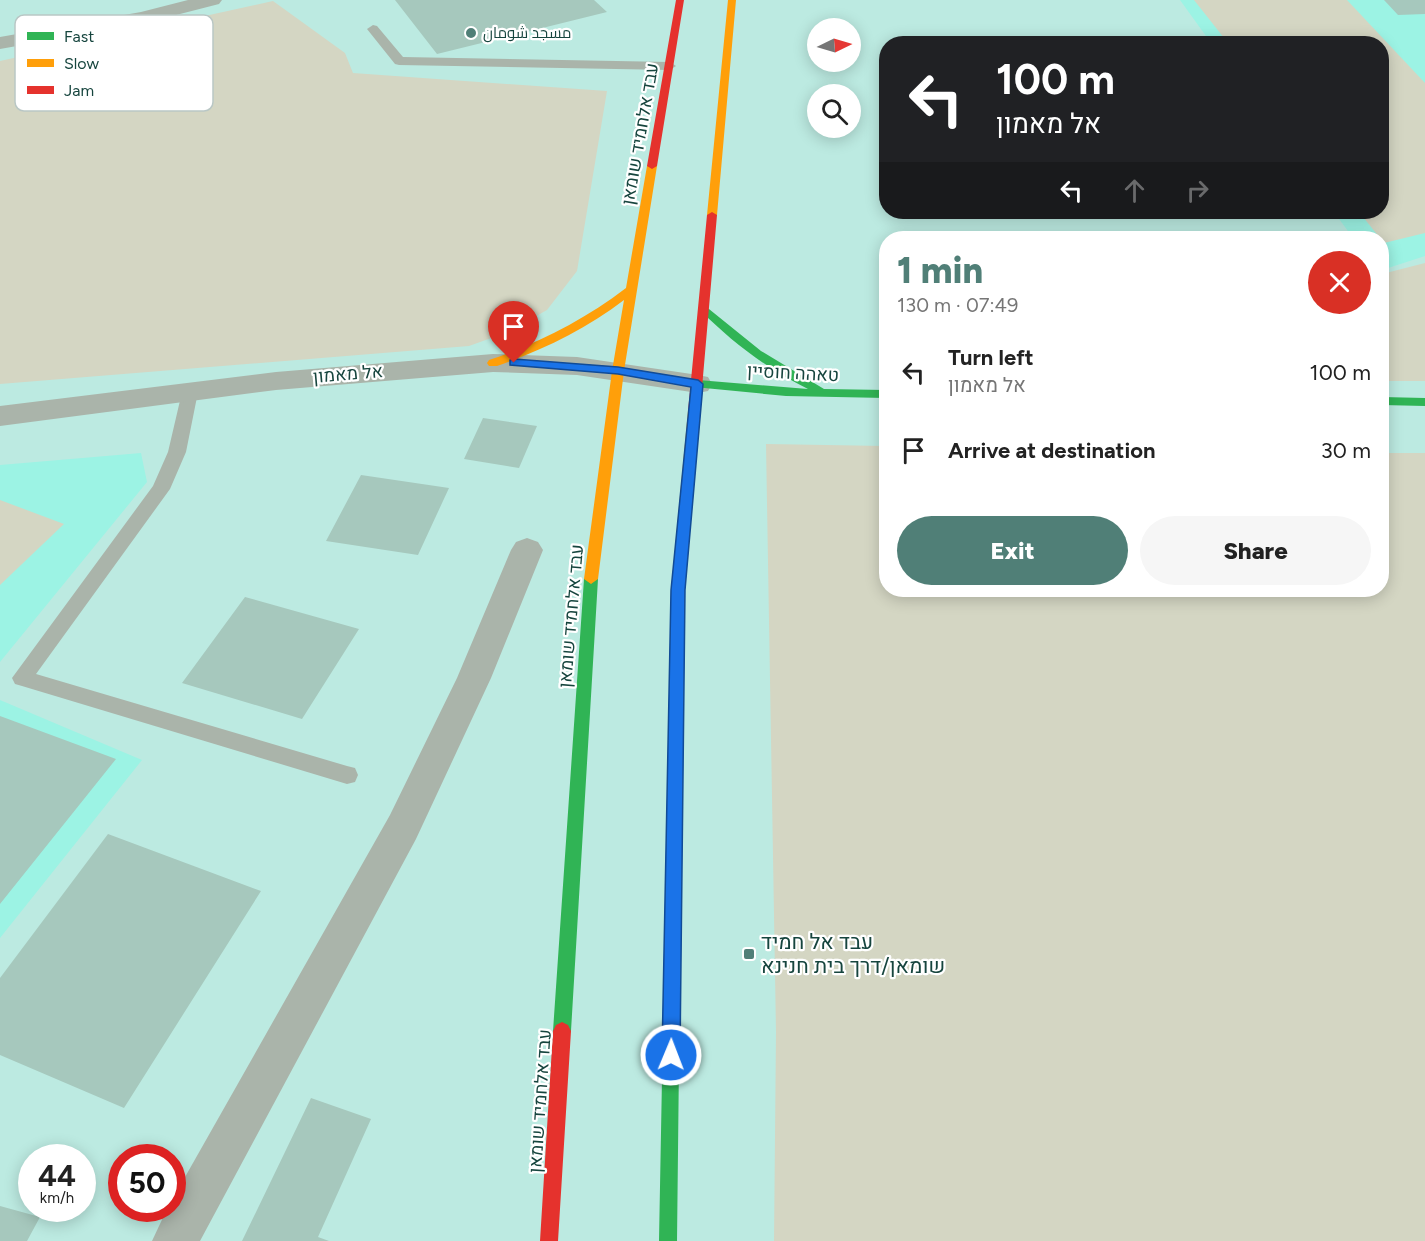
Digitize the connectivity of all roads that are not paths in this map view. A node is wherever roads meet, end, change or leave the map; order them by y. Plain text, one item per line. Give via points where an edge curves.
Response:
1 (212, 0) edge
2 (680, 0) edge
3 (732, 0) edge
4 (153, 15) edge
5 (373, 29) dead end
6 (15, 40) edge
7 (0, 43) edge
8 (670, 66) junction
9 (632, 289) junction
10 (704, 308) junction
11 (494, 363) junction
12 (618, 370) junction
13 (698, 384) junction
14 (190, 392) junction
15 (828, 394) junction
16 (879, 394) edge
17 (1389, 401) edge
18 (1425, 402) edge
19 (0, 416) edge
20 (527, 550) dead end
21 (346, 775) dead end
22 (175, 1241) edge
23 (549, 1241) edge
24 (668, 1241) edge

1 - 4 street
2 - 8 main road, עבד אלחמיד שומאן
3 - 10 main road
5 - 8 lane via 399,61
6 - 7 street
8 - 9 main road, עבד אלחמיד שומאן
9 - 11 main road via 567,335
9 - 12 main road, עבד אלחמיד שומאן
10 - 13 main road
10 - 15 main road via 756,354
11 - 12 street, אל מאמון
11 - 14 street, אל מאמון via 299,378
12 - 13 street, אל מאמון
12 - 23 main road, עבד אלחמיד שומאן via 590,586
13 - 15 main road, טאהה חוסיין
13 - 24 main road via 678,590
14 - 19 street, אל מאמון
14 - 21 lane via 177,452 161,489 22,678
15 - 16 main road, טאהה חוסיין
17 - 18 main road
20 - 22 street via 474,678 403,827

